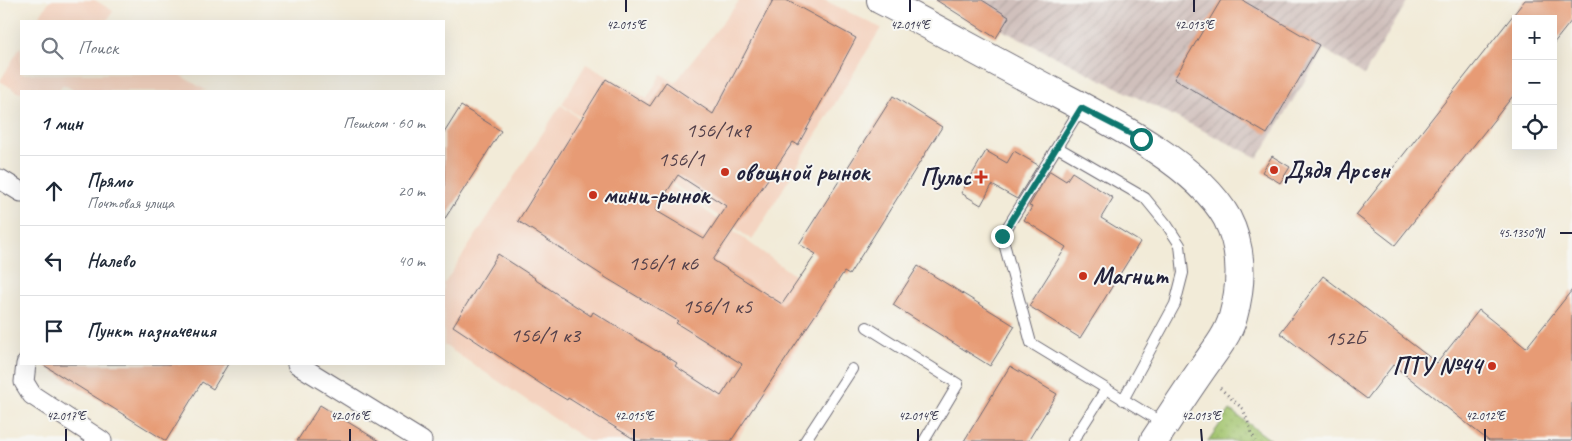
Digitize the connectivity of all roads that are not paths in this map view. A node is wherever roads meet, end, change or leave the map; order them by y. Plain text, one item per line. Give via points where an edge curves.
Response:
1 (893, 3) edge
2 (1081, 108) junction
3 (1056, 147) junction
4 (0, 179) edge
5 (20, 191) edge
6 (867, 327) dead end
7 (26, 365) edge
8 (300, 365) edge
9 (852, 369) dead end
10 (1106, 389) junction
11 (1123, 400) junction
12 (1159, 433) edge
13 (102, 441) edge
14 (422, 441) edge
15 (805, 441) edge
16 (924, 441) edge
17 (1073, 441) edge

1 - 2 main road
2 - 3 lane
2 - 12 main road via 1141,139 1185,170 1208,192 1226,217 1238,248 1238,291 1232,318 1222,341
3 - 10 lane via 1002,236 1031,343
3 - 11 lane via 1145,198 1180,245 1183,273 1175,304
4 - 5 street
6 - 16 lane via 958,384
7 - 13 street via 24,382 32,395
8 - 14 street
9 - 15 lane
10 - 11 lane
10 - 17 lane
11 - 12 lane

